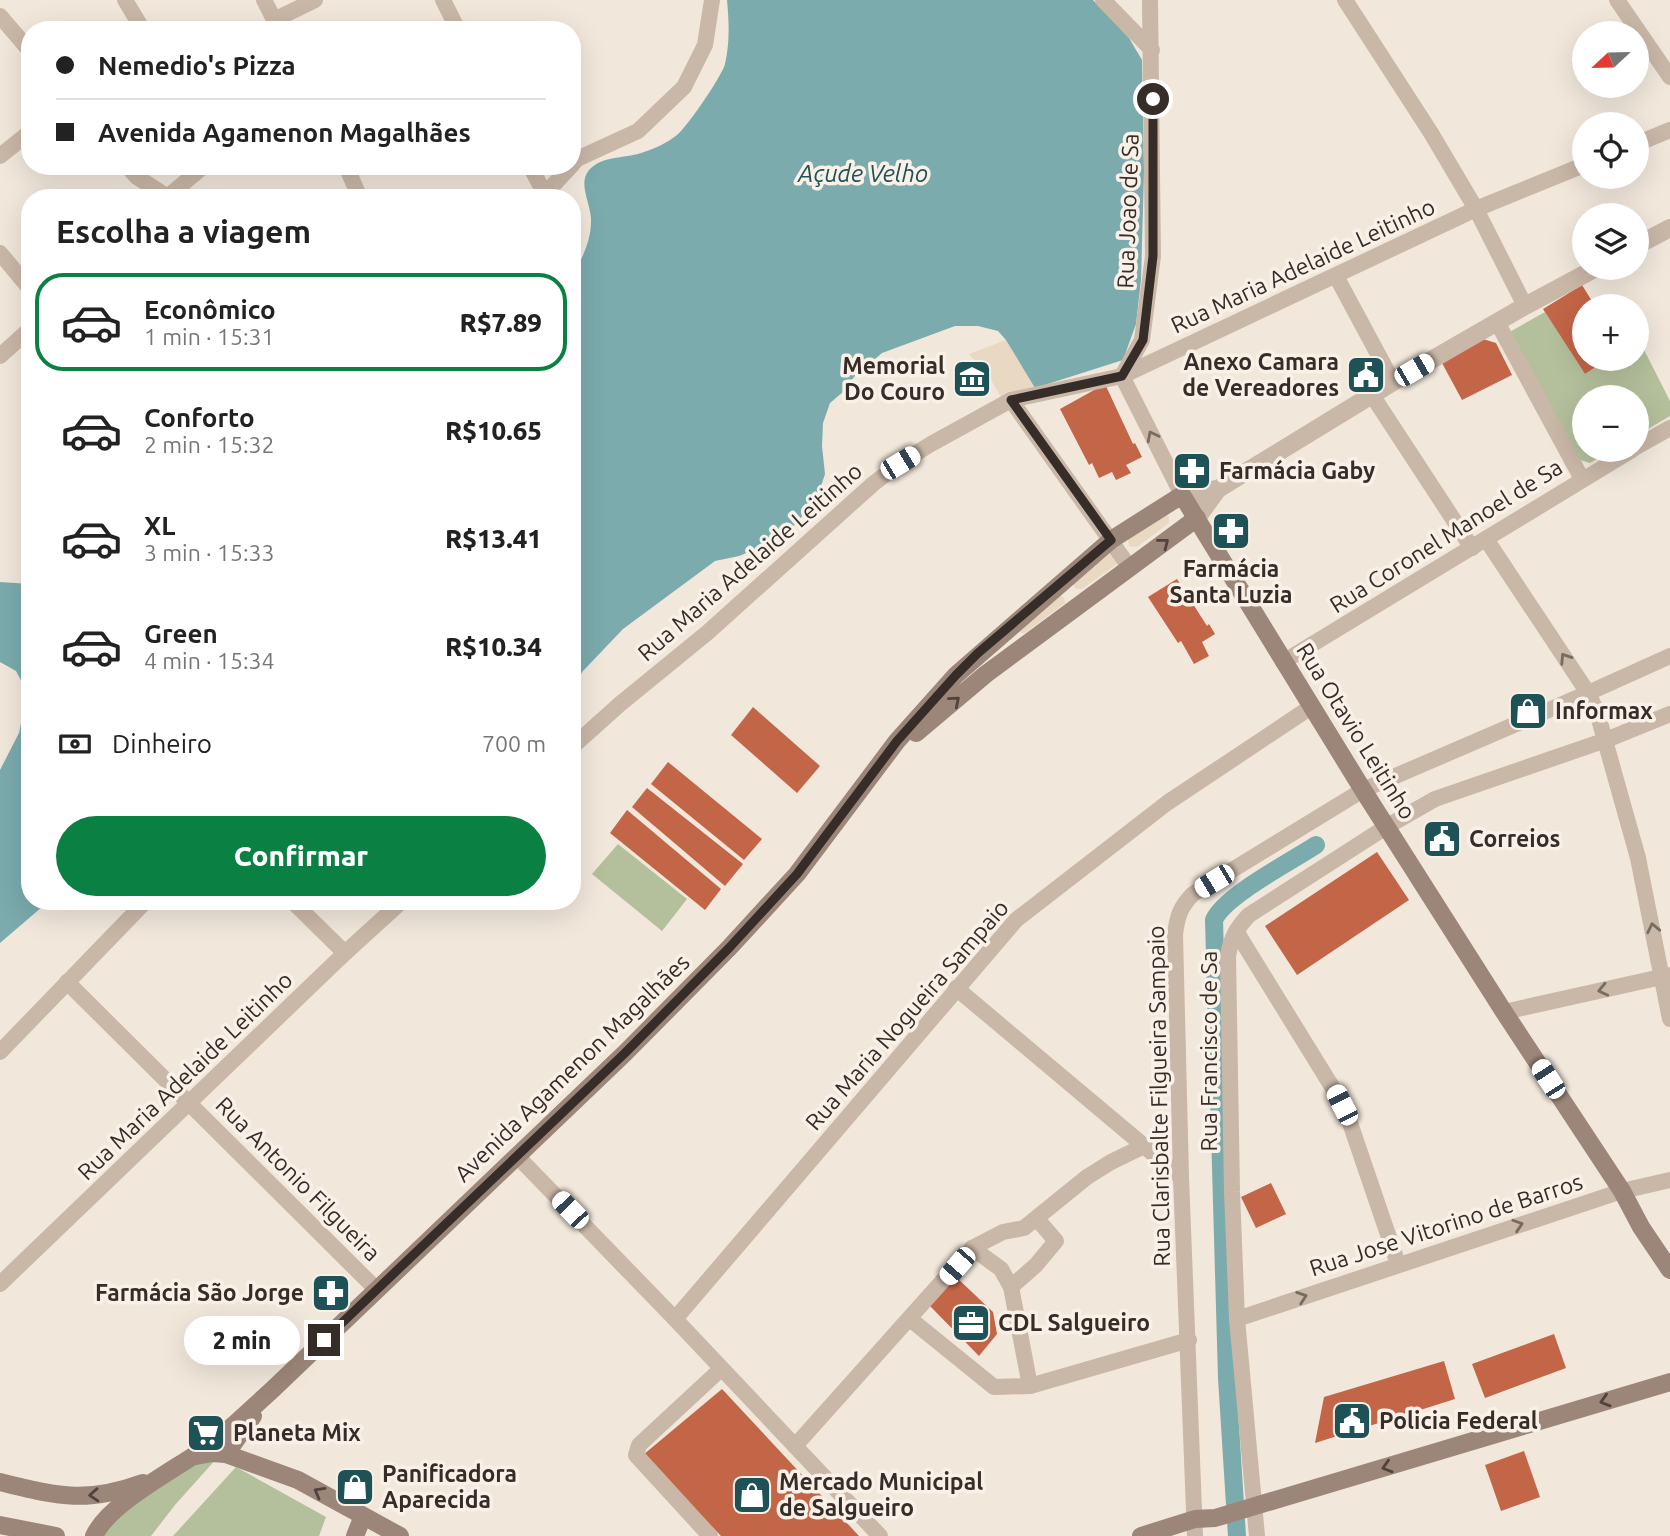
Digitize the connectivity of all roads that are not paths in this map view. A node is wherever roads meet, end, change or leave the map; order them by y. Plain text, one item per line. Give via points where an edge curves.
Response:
1 (125, 0) edge
2 (264, 0) edge
3 (315, 0) edge
4 (443, 0) edge
5 (712, 0) edge
6 (1102, 0) edge
7 (1150, 0) edge
8 (1345, 0) edge
9 (1617, 0) edge
10 (0, 16) edge
11 (138, 21) edge
12 (275, 21) edge
13 (283, 21) edge
14 (454, 21) edge
15 (21, 40) edge
16 (1152, 50) junction
17 (1670, 77) edge
18 (1670, 130) edge
19 (21, 139) edge
20 (1649, 139) edge
21 (0, 156) edge
22 (581, 157) edge
23 (1572, 170) edge
24 (135, 175) edge
25 (193, 175) edge
26 (564, 175) edge
27 (155, 189) edge
28 (177, 189) edge
29 (552, 189) edge
30 (1476, 209) junction
31 (1670, 228) edge
32 (1649, 239) edge
33 (0, 253) edge
34 (1336, 276) junction
35 (21, 278) edge
36 (1574, 280) edge
37 (1525, 306) junction
38 (1497, 322) junction
39 (21, 337) edge
40 (0, 356) edge
41 (1122, 376) junction
42 (1393, 382) junction
43 (1372, 395) junction
44 (1011, 400) junction
45 (1670, 428) edge
46 (1649, 440) edge
47 (1612, 462) edge
48 (1581, 480) junction
49 (1219, 489) junction
50 (1182, 495) junction
51 (1197, 518) junction
52 (1486, 539) junction
53 (1111, 540) junction
54 (1472, 548) junction
55 (1130, 568) junction
56 (1059, 584) junction
57 (1079, 606) junction
58 (1006, 629) junction
59 (1020, 650) junction
60 (1670, 656) edge
61 (1283, 662) junction
62 (1588, 693) junction
63 (1311, 707) junction
64 (1670, 714) edge
65 (581, 739) edge
66 (1606, 740) junction
67 (883, 760) junction
68 (1363, 790) junction
69 (1386, 827) junction
70 (137, 910) edge
71 (301, 910) edge
72 (392, 910) edge
73 (1236, 931) junction
74 (345, 953) junction
75 (1666, 976) edge
76 (67, 982) junction
77 (956, 988) junction
78 (1504, 1012) junction
79 (1670, 1019) edge
80 (0, 1052) edge
81 (190, 1103) junction
82 (1144, 1146) junction
83 (517, 1156) junction
84 (1181, 1177) junction
85 (1670, 1180) edge
86 (1625, 1197) junction
87 (1037, 1219) junction
88 (972, 1248) junction
89 (1670, 1254) edge
90 (1398, 1264) junction
91 (1670, 1270) edge
92 (0, 1284) edge
93 (1011, 1287) junction
94 (377, 1290) junction
95 (675, 1319) junction
96 (911, 1319) junction
97 (1237, 1319) junction
98 (1189, 1339) junction
99 (721, 1369) junction
100 (1670, 1382) edge
101 (1030, 1386) junction
102 (271, 1391) junction
103 (795, 1446) junction
104 (226, 1454) junction
105 (192, 1457) junction
106 (160, 1477) junction
107 (0, 1482) edge
108 (1247, 1509) junction
109 (363, 1516) junction
110 (0, 1525) edge
111 (1195, 1528) edge
112 (56, 1536) edge
113 (94, 1536) edge
114 (355, 1536) edge
115 (400, 1536) edge
116 (710, 1536) edge
117 (880, 1536) edge
118 (1141, 1536) edge
119 (1257, 1536) edge

1 - 11 street
2 - 12 street
3 - 13 street
4 - 14 street
5 - 22 street via 705,45 684,87 638,131
6 - 16 street
7 - 16 street, Rua Joao de Sa
8 - 30 street
9 - 17 street
10 - 15 street
16 - 41 street, Rua Joao de Sa via 1153,256 1143,340
18 - 20 street
19 - 21 street
23 - 30 street, Rua Maria Adelaide Leitinho
24 - 27 street
25 - 28 street
26 - 29 street
30 - 34 street, Rua Maria Adelaide Leitinho
30 - 37 street
31 - 32 street
33 - 35 street
34 - 41 street, Rua Maria Adelaide Leitinho
34 - 42 street
36 - 37 street
37 - 38 street
38 - 42 street
38 - 48 street
39 - 40 street
41 - 44 street, Rua Maria Adelaide Leitinho
50 -> 41 street
42 - 43 street
43 - 49 street
43 - 54 street
44 - 53 street
44 - 65 street, Rua Maria Adelaide Leitinho via 910,456 873,484
45 - 46 street, Rua Coronel Manoel de Sa
47 - 48 street, Rua Coronel Manoel de Sa
48 - 52 street, Rua Coronel Manoel de Sa
49 - 50 street
49 - 51 street
50 - 51 main road, Rua Otavio Leitinho
50 - 53 main road, Avenida Agamenon Magalhães
55 -> 51 main road, Avenida Agamenon Magalhães
51 - 61 main road, Rua Otavio Leitinho
52 - 54 street, Rua Coronel Manoel de Sa
62 -> 52 street
53 - 55 street
53 - 56 main road, Avenida Agamenon Magalhães
54 - 61 street, Rua Coronel Manoel de Sa
55 - 57 main road, Avenida Agamenon Magalhães
56 - 57 main road
56 - 58 main road, Avenida Agamenon Magalhães
57 - 59 main road, Avenida Agamenon Magalhães
58 - 59 main road
58 - 67 main road, Avenida Agamenon Magalhães via 942,690
67 -> 59 main road, Avenida Agamenon Magalhães
60 - 62 street, Rua Clarisbalte Filgueira Sampaio
61 - 63 main road, Rua Otavio Leitinho
62 - 66 street
62 - 68 street, Rua Clarisbalte Filgueira Sampaio
63 - 68 main road, Rua Otavio Leitinho
63 - 77 street, Rua Maria Nogueira Sampaio via 1167,803 1062,883 1016,920
64 - 66 street, Rua Francisco de Sa
66 - 69 street, Rua Francisco de Sa via 1461,789
75 -> 66 street
67 - 83 main road, Avenida Agamenon Magalhães via 797,874 729,948
68 - 69 main road, Rua Otavio Leitinho
68 - 84 street, Rua Clarisbalte Filgueira Sampaio via 1182,904 1177,916
69 - 73 street, Rua Francisco de Sa via 1248,915
69 - 78 main road, Rua Otavio Leitinho
70 - 76 street
71 - 74 street
72 - 74 street, Rua Maria Adelaide Leitinho
73 - 90 street via 1349,1120
73 - 97 street, Rua Francisco de Sa via 1228,956
74 - 81 street, Rua Maria Adelaide Leitinho
75 -> 78 street
75 - 79 street
76 - 80 street
76 - 81 street, Rua Antonio Filgueira
77 - 82 street
77 - 95 street, Rua Maria Nogueira Sampaio
78 - 86 main road, Rua Otavio Leitinho
81 - 92 street, Rua Maria Adelaide Leitinho
81 - 94 street, Rua Antonio Filgueira
82 - 84 street
82 - 87 street via 1087,1177
83 - 94 main road, Avenida Agamenon Magalhães
83 - 95 street
84 - 98 street, Rua Clarisbalte Filgueira Sampaio
85 - 86 street, Rua Jose Vitorino de Barros
86 - 89 main road, Rua Otavio Leitinho
90 -> 86 street, Rua Jose Vitorino de Barros
86 - 91 main road, Rua Otavio Leitinho
87 - 88 street
87 - 93 street via 1056,1241
88 - 93 street via 1001,1269
88 - 96 street
97 -> 90 street, Rua Jose Vitorino de Barros
93 - 101 street
94 - 102 main road, Avenida Agamenon Magalhães
95 - 99 street
96 - 101 street via 994,1387
96 - 103 street
97 - 108 street, Rua Francisco de Sa
98 - 101 street
98 - 111 street, Rua Clarisbalte Filgueira Sampaio
99 - 103 street
99 - 116 street via 639,1445 636,1455
100 -> 108 main road
102 - 104 main road
102 - 105 main road
103 - 117 street
104 - 105 main road
109 -> 104 main road via 298,1480
105 - 106 main road
106 -> 107 main road via 114,1494 92,1496 67,1496
106 - 113 main road via 112,1513
108 - 111 main road
108 - 119 street, Rua Francisco de Sa
109 - 114 main road
109 - 115 main road
110 - 112 main road
111 - 118 main road

